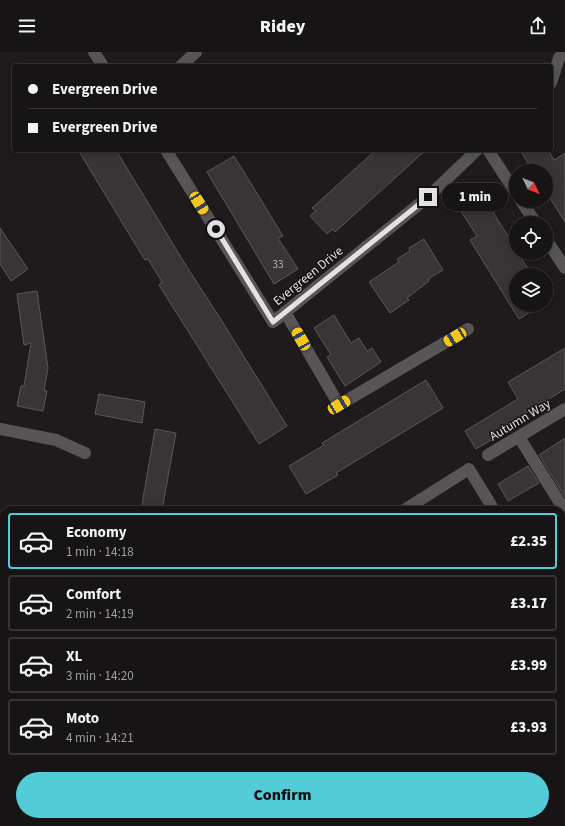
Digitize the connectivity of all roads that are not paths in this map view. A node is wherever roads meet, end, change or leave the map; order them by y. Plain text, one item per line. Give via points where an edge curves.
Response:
1 (94, 52) edge
2 (196, 52) edge
3 (565, 52) edge
4 (102, 64) edge
5 (183, 64) edge
6 (553, 77) edge
7 (167, 152) edge
8 (475, 152) edge
9 (489, 152) edge
10 (509, 182) edge
11 (553, 250) edge
12 (565, 268) edge
13 (285, 312) junction
14 (468, 329) dead end
15 (565, 409) edge
16 (0, 429) edge
17 (519, 437) junction
18 (86, 453) dead end
19 (488, 455) dead end
20 (410, 506) edge
21 (492, 506) edge
22 (562, 506) dead end

1 - 4 street
2 - 5 street
3 - 6 street via 559,58
7 - 13 street, Evergreen Drive via 273,322
8 - 13 street, Evergreen Drive via 428,197
9 - 10 street
11 - 12 street
13 - 14 street via 339,405
15 - 17 street, Autumn Way
16 - 18 street via 56,440
17 - 19 street, Autumn Way
17 - 22 street
20 - 21 street via 469,469

